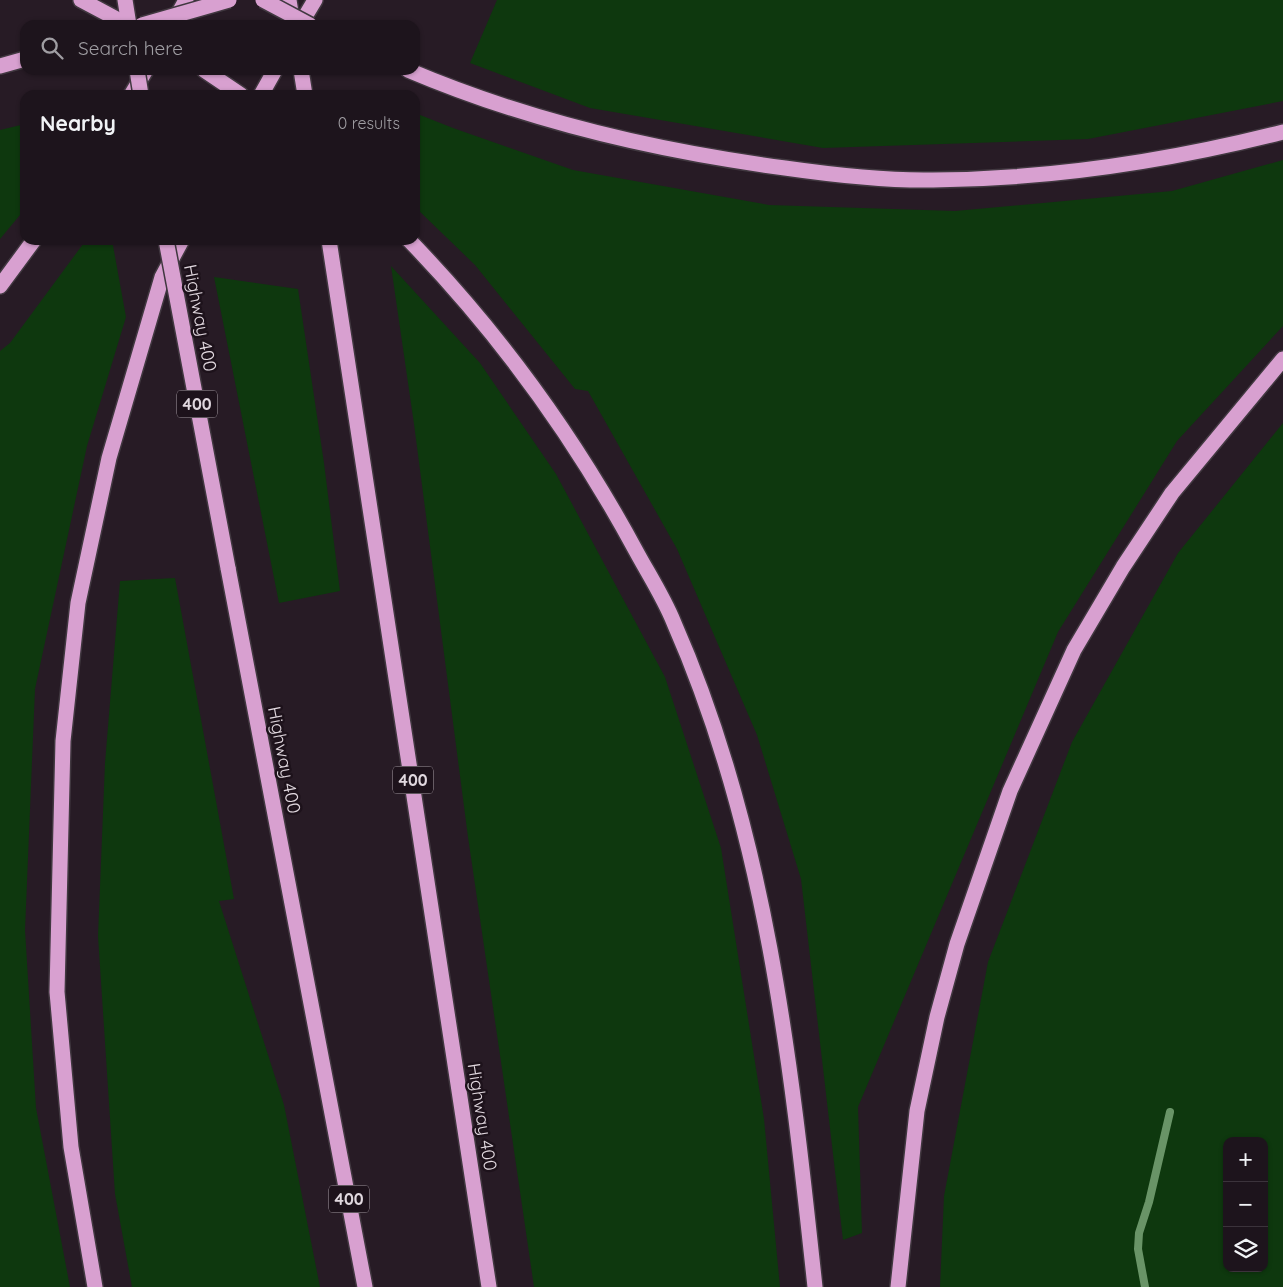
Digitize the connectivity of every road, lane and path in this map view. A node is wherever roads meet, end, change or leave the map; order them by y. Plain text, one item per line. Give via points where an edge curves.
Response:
1 (81, 0) edge
2 (125, 0) edge
3 (186, 0) edge
4 (229, 0) edge
5 (263, 0) edge
6 (289, 0) edge
7 (315, 0) edge
8 (119, 20) edge
9 (128, 20) edge
10 (159, 20) edge
11 (175, 20) edge
12 (292, 20) edge
13 (301, 20) edge
14 (303, 20) edge
15 (20, 60) edge
16 (0, 66) edge
17 (138, 75) edge
18 (143, 75) edge
19 (211, 75) edge
20 (272, 75) edge
21 (302, 75) edge
22 (420, 75) edge
23 (134, 90) edge
24 (140, 90) edge
25 (234, 90) edge
26 (264, 90) edge
27 (304, 90) edge
28 (1283, 132) edge
29 (30, 245) edge
30 (167, 245) edge
31 (179, 245) edge
32 (330, 245) edge
33 (414, 245) edge
34 (0, 286) edge
35 (1283, 359) edge
36 (94, 1287) edge
37 (365, 1287) edge
38 (489, 1287) edge
39 (815, 1287) edge
40 (898, 1287) edge

1 - 8 highway
2 - 9 highway
3 - 11 highway
4 - 10 highway, bridge
5 - 13 highway, bridge
6 - 12 highway
7 - 14 highway
15 - 16 highway
17 - 24 highway, bridge
18 - 23 highway
19 - 25 highway
20 - 26 highway
21 - 27 highway
22 - 28 highway via 530,116 589,131 739,162 834,175 931,180 1057,174 1170,156
29 - 34 highway
30 - 37 highway, Highway 400 / 400, bridge
31 - 36 highway via 162,277 109,458 78,604 63,741 57,992 71,1147
32 - 38 highway, Highway 400 / 400
33 - 39 highway via 472,308 541,396 612,505 674,621 714,726 747,842 775,970 796,1106
35 - 40 highway via 1172,493 1123,567 1074,650 1010,791 957,944 935,1026 917,1111

